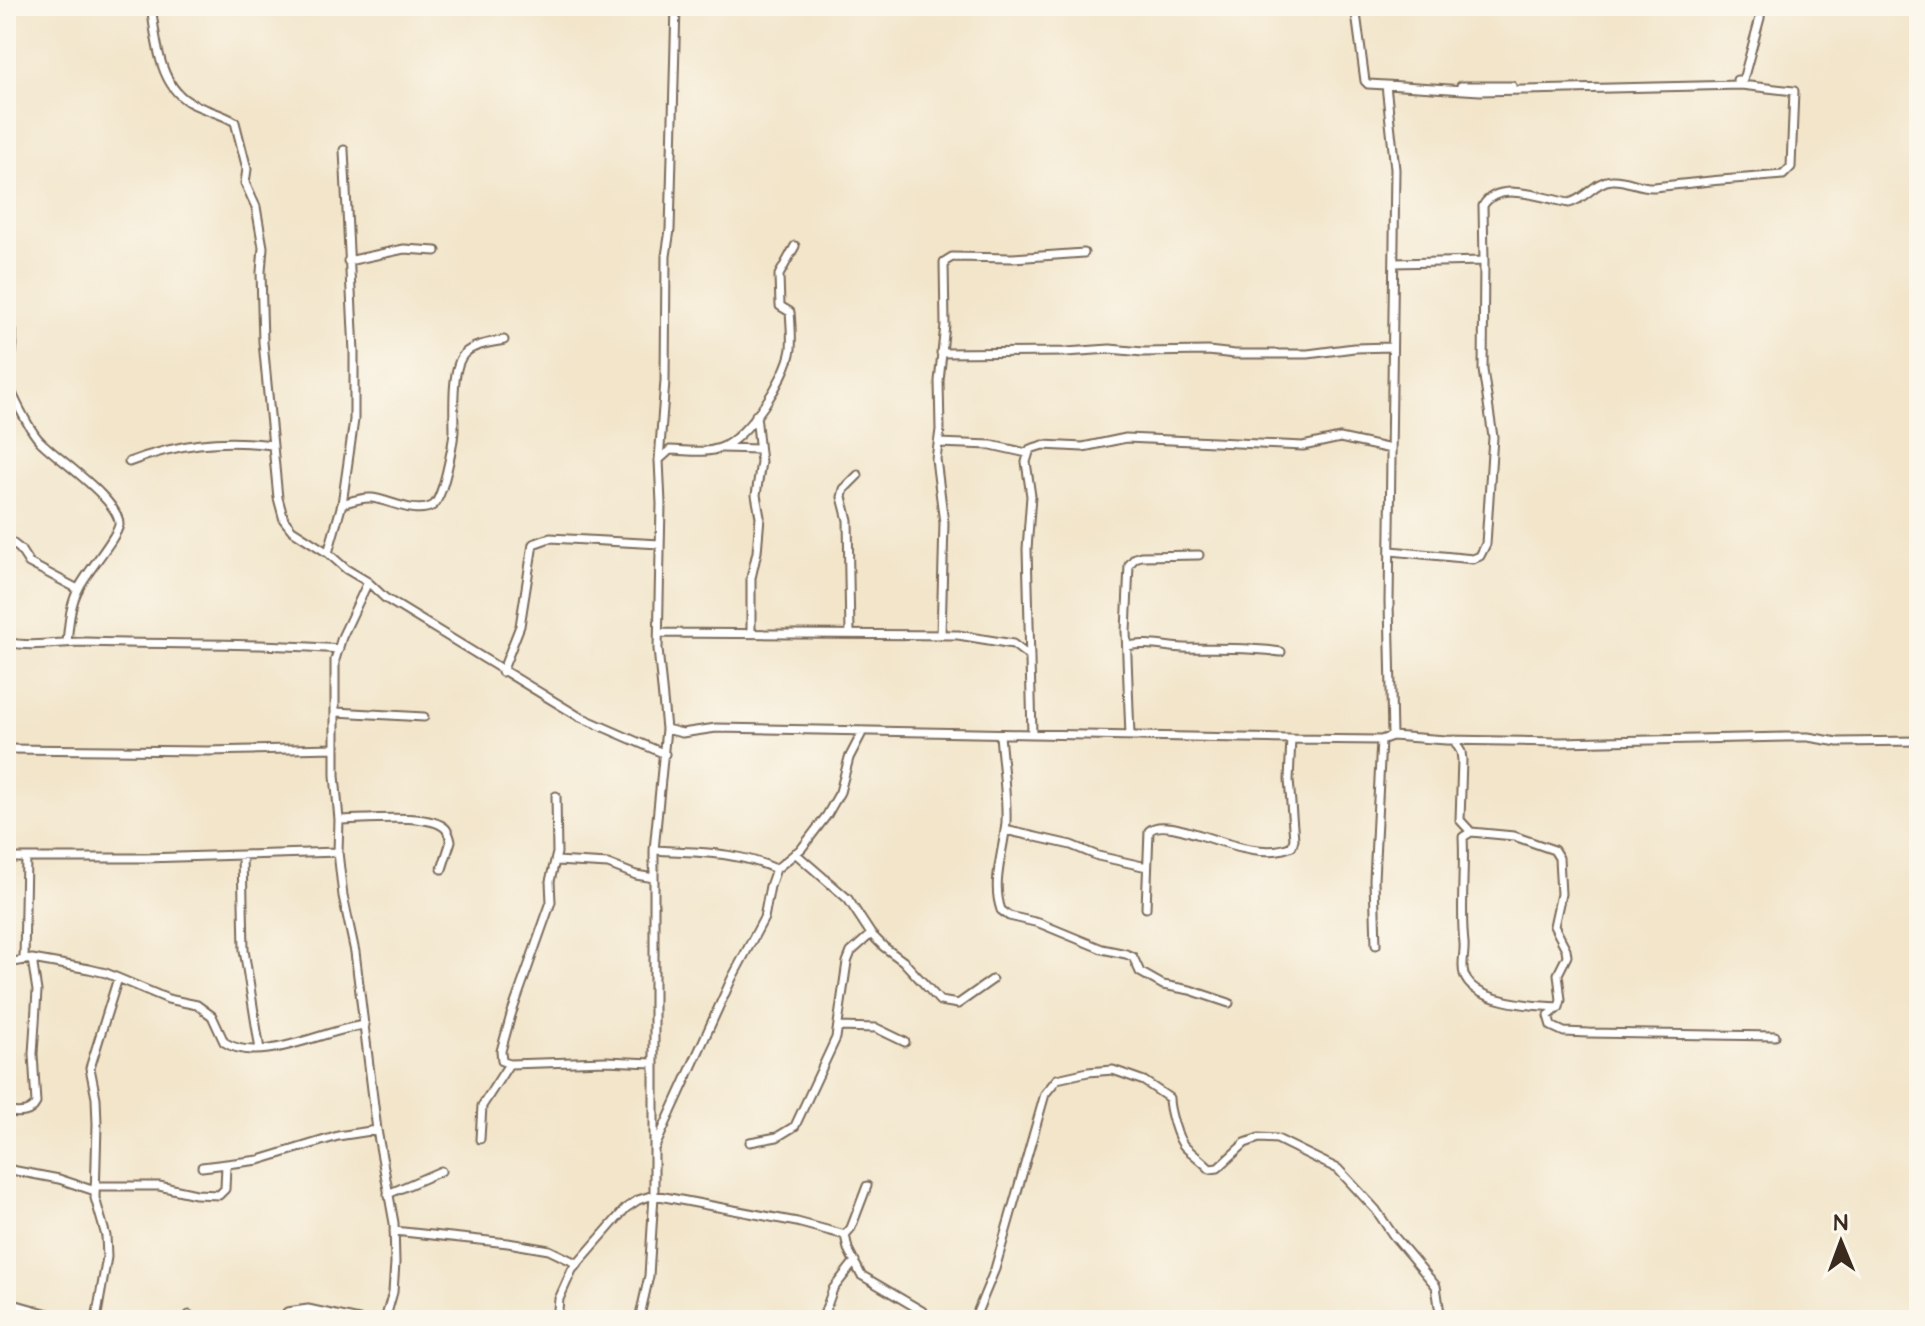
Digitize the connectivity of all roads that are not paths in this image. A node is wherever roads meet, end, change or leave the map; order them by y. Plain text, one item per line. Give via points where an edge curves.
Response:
1 (151, 6) edge
2 (676, 6) edge
3 (1355, 6) edge
4 (1761, 6) edge
5 (1386, 85) junction
6 (344, 150) dead end
7 (795, 246) dead end
8 (436, 251) dead end
9 (1084, 253) dead end
10 (348, 261) junction
11 (1484, 261) junction
12 (1394, 263) junction
13 (6, 316) edge
14 (504, 340) dead end
15 (1392, 347) junction
16 (941, 353) junction
17 (6, 375) edge
18 (756, 415) junction
19 (938, 443) junction
20 (272, 445) junction
21 (721, 448) junction
22 (759, 449) junction
23 (1391, 449) junction
24 (1027, 453) junction
25 (659, 460) junction
26 (129, 462) dead end
27 (858, 475) dead end
28 (342, 504) junction
29 (6, 538) edge
30 (660, 544) junction
31 (1391, 551) junction
32 (328, 553) junction
33 (1199, 555) dead end
34 (368, 582) junction
35 (78, 589) junction
36 (659, 633) junction
37 (751, 633) junction
38 (850, 634) junction
39 (1030, 634) junction
40 (941, 635) junction
41 (6, 642) edge
42 (67, 642) junction
43 (1013, 644) junction
44 (1127, 646) junction
45 (339, 649) junction
46 (1281, 652) dead end
47 (1030, 657) junction
48 (502, 672) junction
49 (336, 712) junction
50 (424, 717) dead end
51 (666, 729) junction
52 (863, 731) junction
53 (682, 733) junction
54 (1000, 734) junction
55 (1032, 734) junction
56 (1130, 736) junction
57 (1392, 736) junction
58 (1291, 739) junction
59 (1381, 740) junction
60 (1454, 740) junction
61 (1919, 741) edge
62 (335, 748) junction
63 (6, 749) edge
64 (665, 750) junction
65 (556, 796) dead end
66 (339, 820) junction
67 (1005, 830) junction
68 (1471, 832) junction
69 (654, 850) junction
70 (338, 852) junction
71 (795, 853) junction
72 (242, 855) junction
73 (6, 858) edge
74 (26, 858) junction
75 (556, 861) junction
76 (1147, 867) junction
77 (442, 869) dead end
78 (776, 869) junction
79 (654, 878) junction
80 (1146, 908) dead end
81 (871, 934) junction
82 (1376, 945) dead end
83 (28, 959) junction
84 (6, 963) edge
85 (118, 978) junction
86 (992, 980) dead end
87 (1229, 1003) dead end
88 (1559, 1007) junction
89 (365, 1025) junction
90 (838, 1027) junction
91 (1775, 1036) dead end
92 (905, 1042) dead end
93 (260, 1050) junction
94 (653, 1063) junction
95 (509, 1064) junction
96 (6, 1112) edge
97 (377, 1130) junction
98 (480, 1139) dead end
99 (750, 1142) dead end
100 (654, 1149) junction
101 (226, 1165) junction
102 (202, 1167) dead end
103 (6, 1169) edge
104 (441, 1171) dead end
105 (867, 1186) dead end
106 (95, 1189) junction
107 (388, 1194) junction
108 (654, 1195) junction
109 (394, 1231) junction
110 (845, 1235) junction
111 (855, 1261) junction
112 (578, 1264) junction
113 (6, 1302) edge
114 (922, 1311) junction
115 (70, 1320) edge
116 (96, 1320) edge
117 (281, 1320) edge
118 (359, 1320) edge
119 (385, 1320) edge
120 (557, 1320) edge
121 (639, 1320) edge
122 (822, 1320) edge
123 (912, 1320) edge
124 (932, 1320) edge
125 (974, 1320) edge
126 (1441, 1320) edge

1 - 20 street via 168,78 188,101 235,122 241,138 245,183 256,207 263,247 263,342
2 - 25 street
3 - 5 street via 1365,81
4 - 5 street via 1743,80
5 - 11 street via 1480,91 1741,85 1794,91 1791,167 1783,175 1650,187 1609,180 1569,203 1504,192 1483,206
5 - 12 street via 1395,169
6 - 10 street
7 - 18 street via 779,275 780,306 790,312 790,352
8 - 10 street via 404,249
9 - 16 street via 947,259
10 - 28 street via 354,420
11 - 12 street
11 - 31 street via 1483,370 1493,437 1484,551 1473,559
12 - 15 street
13 - 17 street via 14,337
14 - 28 street via 472,348 458,362 454,434 435,504 411,507 363,498
15 - 16 street via 1308,354 1110,349
15 - 23 street
16 - 19 street
17 - 35 street via 38,440 117,513 118,529
18 - 21 street
18 - 22 street
19 - 24 street
19 - 40 street via 944,523
20 - 26 street via 186,444
20 - 32 street via 284,520
21 - 22 street
21 - 25 street via 670,450
22 - 37 street
23 - 24 street via 1340,438 1303,446 1126,438 1083,447 1043,445
23 - 31 street
24 - 39 street
25 - 30 street
27 - 38 street via 842,497 848,520
28 - 32 street
29 - 35 street via 29,563
30 - 36 street
30 - 48 street via 550,538 533,544 520,626
31 - 57 street
32 - 34 street
33 - 44 street via 1141,556 1131,562
34 - 45 street
34 - 48 street
35 - 42 street
36 - 37 street
36 - 51 street
37 - 38 street
38 - 40 street
39 - 43 street
39 - 47 street
40 - 43 street
41 - 42 street
42 - 45 street
43 - 47 street
44 - 46 street
44 - 56 street
45 - 49 street
47 - 55 street
48 - 64 street via 578,716
49 - 50 street
49 - 62 street
51 - 53 street
51 - 64 street
52 - 53 street via 716,728
52 - 54 street
52 - 71 street via 840,792
53 - 64 street
54 - 55 street
54 - 67 street
55 - 56 street
56 - 58 street
57 - 59 street
57 - 60 street
58 - 59 street
58 - 76 street via 1292,846 1244,849 1163,825 1149,831
59 - 82 street
60 - 61 street
60 - 68 street via 1462,760 1460,820
62 - 63 street
62 - 66 street
64 - 69 street
65 - 75 street
66 - 70 street
66 - 77 street via 435,823 447,830 451,841
67 - 76 street
67 - 87 street via 997,887 1001,910 1133,957 1140,972 1163,985
68 - 88 street via 1514,836 1557,853 1561,894 1554,926 1567,956 1558,974
68 - 88 street via 1463,837 1464,977 1494,998
69 - 78 street via 734,854
69 - 79 street
70 - 72 street
70 - 89 street
71 - 78 street
71 - 81 street via 848,899
72 - 74 street
72 - 93 street via 244,950
73 - 74 street
74 - 83 street
75 - 79 street via 608,864
75 - 95 street via 550,907 501,1051 502,1061
76 - 80 street
78 - 100 street via 764,918
79 - 94 street
81 - 86 street via 940,1001 958,1004
81 - 90 street via 847,962
83 - 84 street
83 - 85 street
83 - 96 street via 37,991 36,1103 27,1112
85 - 93 street via 197,1005 212,1016 232,1048
85 - 106 street via 90,1068 96,1098
88 - 91 street via 1548,1022 1564,1032
89 - 93 street
89 - 97 street
90 - 92 street via 876,1028
90 - 99 street via 795,1126 777,1137
94 - 95 street
94 - 100 street
95 - 98 street via 482,1106
97 - 101 street
97 - 107 street
100 - 108 street
101 - 102 street
101 - 106 street via 225,1189 219,1195 149,1185
103 - 106 street
104 - 107 street
105 - 110 street
106 - 116 street via 107,1257
107 - 109 street
108 - 110 street
108 - 112 street via 626,1208
108 - 121 street via 649,1276
109 - 112 street via 549,1250
109 - 119 street via 393,1292
110 - 111 street
111 - 114 street via 861,1275
111 - 122 street via 833,1289
112 - 120 street via 562,1291
113 - 115 street
114 - 123 street
114 - 124 street
117 - 118 street via 287,1312 308,1309
125 - 126 street via 995,1269 1045,1094 1057,1079 1113,1070 1164,1092 1182,1141 1210,1169 1251,1140 1269,1138 1338,1169 1436,1286

